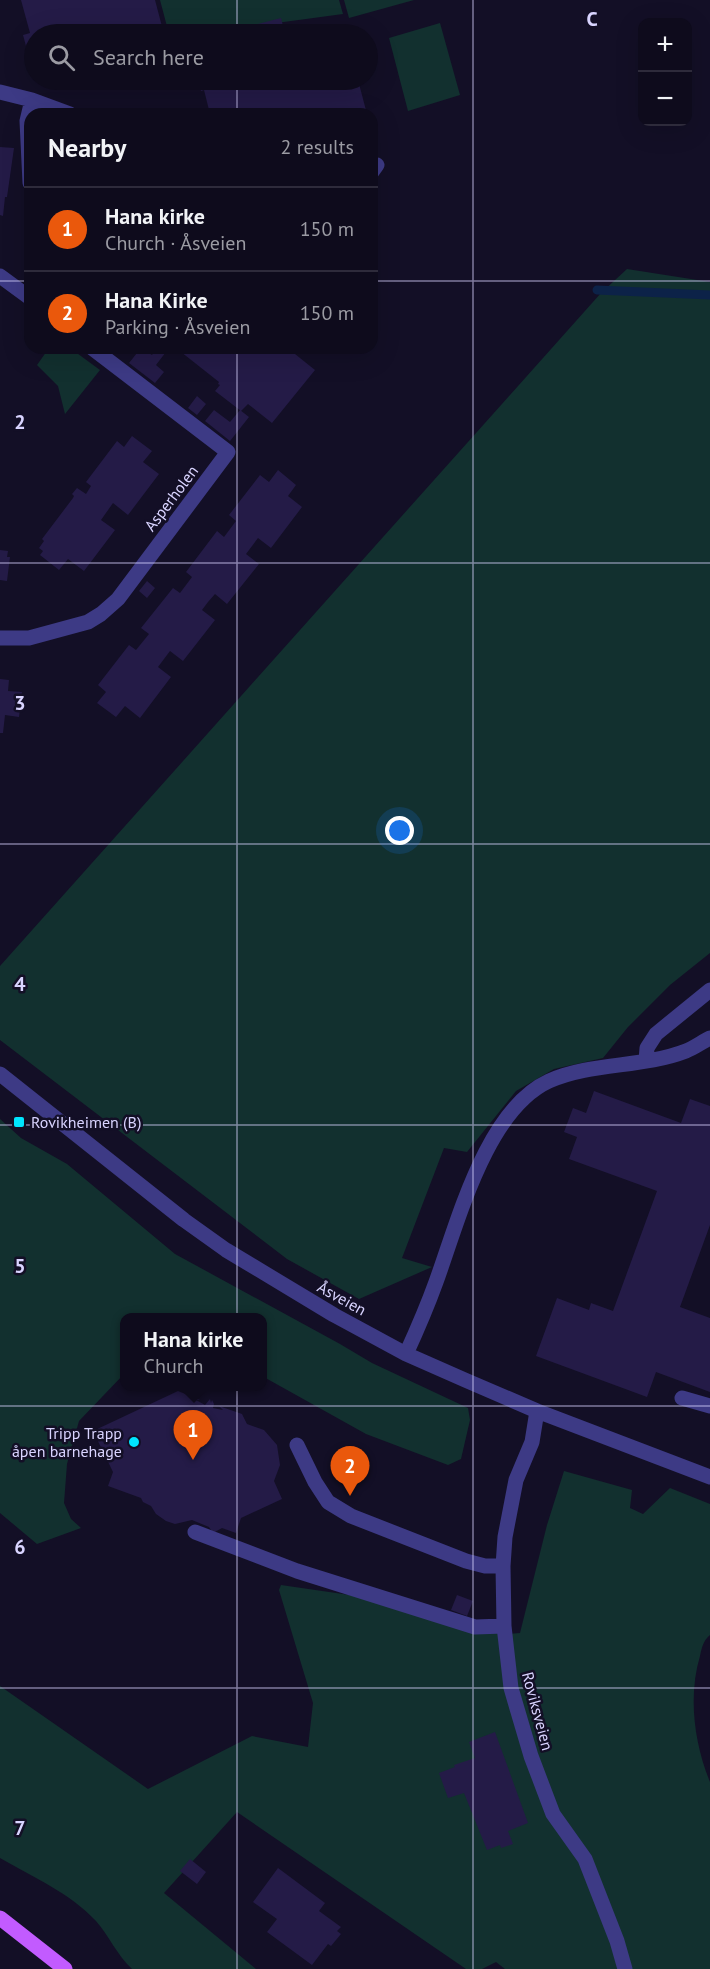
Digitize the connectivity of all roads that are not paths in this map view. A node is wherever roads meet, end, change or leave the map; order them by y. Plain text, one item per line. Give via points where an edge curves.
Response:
1 (0, 92) edge
2 (32, 100) junction
3 (30, 108) edge
4 (54, 108) edge
5 (0, 276) edge
6 (24, 294) edge
7 (100, 354) edge
8 (0, 638) edge
9 (710, 990) edge
10 (710, 1038) edge
11 (646, 1061) junction
12 (0, 1074) edge
13 (406, 1354) junction
14 (682, 1398) dead end
15 (710, 1406) edge
16 (537, 1411) junction
17 (297, 1445) dead end
18 (710, 1477) edge
19 (195, 1532) dead end
20 (503, 1566) junction
21 (504, 1626) junction
22 (2, 1925) edge
23 (65, 1969) edge
24 (625, 1969) edge

1 - 2 street
2 - 3 street
2 - 4 street
5 - 6 street
7 - 8 street, Asperholen via 228,452 118,599 101,614 88,622 30,638
9 - 11 street via 656,1034 647,1048
10 - 11 street via 686,1051
11 - 13 street via 572,1073 547,1082 504,1120 459,1217
12 - 13 street, Åsveien via 226,1250
13 - 16 street, Åsveien
14 - 15 street
16 - 18 street, Åsveien
16 - 20 street, Roviksveien via 532,1442 516,1480
17 - 20 street via 328,1502 351,1516 466,1562
19 - 21 street via 297,1571 475,1627
20 - 21 street, Roviksveien
21 - 24 street, Roviksveien via 511,1688 531,1756 553,1814 585,1859
22 - 23 main road

